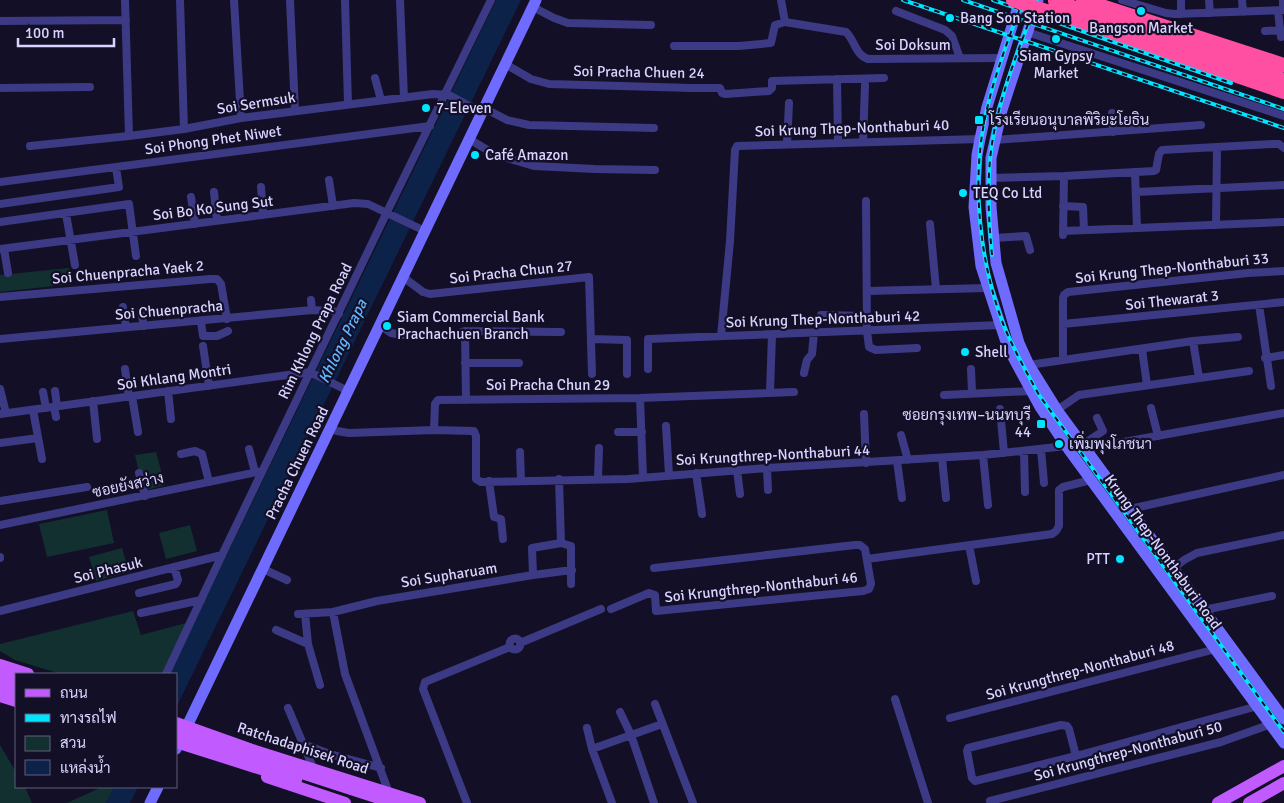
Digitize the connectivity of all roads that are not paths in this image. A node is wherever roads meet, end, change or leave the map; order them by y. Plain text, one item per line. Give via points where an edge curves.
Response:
1 (125, 0) edge
2 (180, 0) edge
3 (234, 0) edge
4 (290, 0) edge
5 (345, 0) edge
6 (400, 0) edge
7 (491, 0) edge
8 (781, 0) edge
9 (1013, 0) edge
10 (1020, 0) edge
11 (1038, 0) edge
12 (1051, 0) edge
13 (1083, 0) edge
14 (1114, 0) edge
15 (1122, 0) edge
16 (1181, 0) edge
17 (1209, 0) edge
18 (1242, 0) edge
19 (1283, 0) edge
20 (535, 3) edge
21 (1282, 10) edge
22 (896, 11) dead end
23 (1243, 12) junction
24 (1210, 13) junction
25 (1181, 14) junction
26 (126, 20) junction
27 (1103, 20) junction
28 (0, 21) edge
29 (785, 22) junction
30 (651, 25) dead end
31 (1265, 31) dead end
32 (1027, 32) junction
33 (674, 46) dead end
34 (960, 58) junction
35 (1002, 58) junction
36 (506, 64) junction
37 (1284, 65) edge
38 (375, 78) dead end
39 (884, 78) dead end
40 (837, 79) junction
41 (1284, 81) edge
42 (865, 85) dead end
43 (90, 87) dead end
44 (0, 88) edge
45 (1284, 92) edge
46 (447, 94) junction
47 (404, 98) junction
48 (381, 100) junction
49 (789, 103) dead end
50 (348, 104) junction
51 (483, 110) junction
52 (295, 111) junction
53 (1112, 113) dead end
54 (1284, 116) edge
55 (241, 118) junction
56 (1201, 125) dead end
57 (430, 126) junction
58 (654, 128) dead end
59 (184, 129) junction
60 (1113, 132) junction
61 (129, 136) junction
62 (469, 139) junction
63 (980, 139) junction
64 (995, 140) junction
65 (838, 142) junction
66 (863, 142) junction
67 (787, 144) junction
68 (30, 146) dead end
69 (1217, 147) junction
70 (1284, 148) edge
71 (116, 168) junction
72 (655, 170) dead end
73 (1135, 172) junction
74 (1064, 176) junction
75 (990, 178) junction
76 (329, 180) dead end
77 (0, 182) edge
78 (1284, 185) edge
79 (261, 186) dead end
80 (1217, 188) junction
81 (214, 192) dead end
82 (1136, 192) junction
83 (191, 196) dead end
84 (866, 201) dead end
85 (0, 204) edge
86 (333, 206) junction
87 (1063, 206) junction
88 (388, 213) junction
89 (66, 214) junction
90 (263, 215) junction
91 (217, 221) junction
92 (0, 222) edge
93 (1284, 222) edge
94 (195, 224) junction
95 (930, 224) dead end
96 (1216, 225) junction
97 (1137, 228) junction
98 (1084, 230) junction
99 (425, 231) junction
100 (133, 232) junction
101 (994, 239) junction
102 (71, 240) junction
103 (978, 242) junction
104 (2, 249) edge
105 (1030, 250) dead end
106 (136, 256) dead end
107 (75, 265) dead end
108 (1284, 271) edge
109 (8, 273) dead end
110 (403, 277) junction
111 (988, 288) junction
112 (936, 289) junction
113 (867, 291) junction
114 (0, 297) edge
115 (311, 300) dead end
116 (1284, 302) edge
117 (1259, 304) junction
118 (123, 306) dead end
119 (312, 310) junction
120 (142, 312) dead end
121 (339, 314) junction
122 (821, 315) dead end
123 (867, 316) junction
124 (227, 319) junction
125 (201, 322) junction
126 (1063, 324) junction
127 (380, 325) junction
128 (1000, 325) junction
129 (144, 326) junction
130 (126, 327) junction
131 (228, 331) dead end
132 (867, 331) junction
133 (466, 332) junction
134 (561, 332) dead end
135 (814, 333) junction
136 (772, 335) junction
137 (721, 336) junction
138 (1238, 337) dead end
139 (0, 339) edge
140 (592, 339) junction
141 (1193, 342) junction
142 (203, 346) dead end
143 (917, 348) dead end
144 (1142, 349) junction
145 (1284, 355) edge
146 (1266, 358) junction
147 (1063, 359) junction
148 (465, 362) junction
149 (519, 363) dead end
150 (1029, 365) junction
151 (125, 369) dead end
152 (648, 369) dead end
153 (971, 369) dead end
154 (1249, 371) dead end
155 (312, 373) junction
156 (804, 373) dead end
157 (592, 374) dead end
158 (626, 374) dead end
159 (1199, 378) junction
160 (1148, 385) junction
161 (209, 386) junction
162 (1271, 386) dead end
163 (0, 389) edge
164 (344, 389) junction
165 (55, 391) dead end
166 (168, 391) junction
167 (1031, 391) junction
168 (43, 392) dead end
169 (770, 392) junction
170 (794, 392) dead end
171 (972, 393) junction
172 (944, 395) dead end
173 (131, 396) junction
174 (640, 398) junction
175 (466, 400) junction
176 (92, 402) junction
177 (52, 407) junction
178 (1000, 408) dead end
179 (1151, 408) dead end
180 (34, 410) junction
181 (1060, 413) junction
182 (1284, 413) edge
183 (3, 414) edge
184 (864, 414) dead end
185 (56, 418) dead end
186 (1097, 418) dead end
187 (172, 419) dead end
188 (1052, 424) junction
189 (666, 426) dead end
190 (330, 428) junction
191 (434, 430) junction
192 (138, 432) dead end
193 (618, 432) dead end
194 (642, 432) junction
195 (900, 435) dead end
196 (1158, 436) junction
197 (38, 438) junction
198 (97, 438) dead end
199 (0, 443) edge
200 (1066, 446) junction
201 (1084, 447) junction
202 (599, 448) dead end
203 (1041, 449) junction
204 (249, 450) dead end
205 (1024, 451) junction
206 (520, 452) dead end
207 (1004, 453) junction
208 (181, 454) dead end
209 (983, 455) junction
210 (942, 458) junction
211 (42, 459) dead end
212 (908, 460) junction
213 (897, 461) junction
214 (866, 463) junction
215 (767, 468) junction
216 (737, 470) junction
217 (259, 472) junction
218 (139, 473) dead end
219 (696, 473) junction
220 (668, 475) junction
221 (1284, 475) edge
222 (643, 477) junction
223 (598, 479) junction
224 (521, 480) junction
225 (559, 480) junction
226 (1091, 480) junction
227 (209, 482) junction
228 (485, 482) junction
229 (1044, 483) dead end
230 (87, 487) dead end
231 (768, 490) dead end
232 (1025, 492) dead end
233 (740, 494) dead end
234 (145, 496) junction
235 (902, 498) dead end
236 (946, 498) dead end
237 (0, 501) edge
238 (988, 505) dead end
239 (1130, 509) junction
240 (702, 514) dead end
241 (0, 525) edge
242 (1284, 536) edge
243 (503, 539) dead end
244 (561, 543) junction
245 (969, 545) junction
246 (222, 555) junction
247 (867, 559) junction
248 (174, 567) junction
249 (263, 568) junction
250 (654, 568) dead end
251 (1174, 568) junction
252 (572, 570) junction
253 (1161, 574) junction
254 (533, 575) junction
255 (287, 580) dead end
256 (976, 581) dead end
257 (571, 584) dead end
258 (139, 593) dead end
259 (1272, 596) dead end
260 (201, 600) junction
261 (601, 609) dead end
262 (611, 609) dead end
263 (1204, 610) junction
264 (0, 611) edge
265 (333, 612) junction
266 (141, 613) dead end
267 (276, 630) dead end
268 (308, 644) junction
269 (1216, 649) junction
270 (0, 665) edge
271 (25, 673) edge
272 (166, 673) edge
273 (0, 674) edge
274 (15, 680) edge
275 (320, 685) dead end
276 (0, 686) edge
277 (15, 691) edge
278 (0, 696) edge
279 (896, 699) dead end
280 (15, 700) edge
281 (655, 704) dead end
282 (1258, 706) junction
283 (288, 708) dead end
284 (620, 712) dead end
285 (950, 718) dead end
286 (1284, 719) edge
287 (662, 724) junction
288 (1271, 724) junction
289 (180, 727) edge
290 (587, 728) dead end
291 (631, 735) junction
292 (178, 743) edge
293 (1284, 743) edge
294 (303, 744) junction
295 (178, 749) edge
296 (592, 749) junction
297 (1076, 756) junction
298 (283, 760) junction
299 (1284, 766) edge
300 (380, 768) junction
301 (314, 770) junction
302 (1284, 775) edge
303 (275, 780) junction
304 (1284, 783) edge
305 (158, 788) edge
306 (1284, 792) edge
307 (391, 798) edge
308 (323, 799) edge
309 (990, 801) dead end
310 (150, 803) edge
311 (345, 803) edge
312 (368, 803) edge
313 (420, 803) edge
314 (467, 803) edge
315 (612, 803) edge
316 (654, 803) edge
317 (693, 803) edge
318 (928, 803) edge
319 (1218, 803) edge
320 (1235, 803) edge
321 (1249, 803) edge
322 (1264, 803) edge

1 - 26 street
2 - 59 street
3 - 55 street
4 - 52 street
5 - 50 street
6 - 47 street
7 - 46 street, Rim Khlong Prapa Road
8 - 29 street
9 - 45 highway, bridge
10 - 35 main road, Krung Thep-Nonthaburi Road
11 - 32 main road, Krung Thep-Nonthaburi Road
12 - 27 main road
12 - 41 highway, bridge
13 - 37 highway, bridge
14 - 27 street
15 - 25 street
16 - 25 street
17 - 24 street
18 - 23 street
19 - 21 street
20 - 30 street via 554,18 568,23
20 - 36 main road, Pracha Chuen Road
21 - 23 street
21 - 31 street via 1281,33
22 - 34 street via 945,30 952,36
23 - 24 street
24 - 25 street
26 - 28 street
26 - 61 street
27 - 41 main road
29 - 33 street via 775,25 771,44
29 - 34 street, Soi Doksum via 846,32 863,58
32 - 54 street
32 - 64 main road, Krung Thep-Nonthaburi Road
34 - 35 street, Soi Doksum
35 - 63 main road, Krung Thep-Nonthaburi Road
36 - 40 street, Soi Pracha Chuen 24 via 531,79 549,84 715,87 726,94 769,91 772,81
36 - 51 main road, Pracha Chuen Road
38 - 48 street
39 - 40 street, Soi Pracha Chuen 24
40 - 65 street
42 - 66 street
43 - 44 street
46 - 47 street, Soi Sermsuk
46 - 51 street via 470,107
46 - 57 street, Rim Khlong Prapa Road
47 - 48 street, Soi Sermsuk
48 - 50 street, Soi Sermsuk
49 - 67 street
50 - 52 street, Soi Sermsuk
51 - 58 street via 507,120 529,124
51 - 62 main road, Pracha Chuen Road
52 - 55 street, Soi Sermsuk
53 - 60 street
55 - 59 street, Soi Sermsuk
56 - 60 street
57 - 71 street, Soi Phong Phet Niwet
57 - 88 street, Rim Khlong Prapa Road
59 - 61 street, Soi Sermsuk
60 - 64 street
61 - 68 street, Soi Sermsuk
62 - 72 street via 494,154 534,166
62 - 99 main road, Pracha Chuen Road
63 - 66 street, Soi Krung Thep-Nonthaburi 40
63 - 103 main road, Krung Thep-Nonthaburi Road via 974,207
64 - 75 main road, Krung Thep-Nonthaburi Road
65 - 66 street, Soi Krung Thep-Nonthaburi 40
65 - 67 street, Soi Krung Thep-Nonthaburi 40
67 - 137 street, Soi Krung Thep-Nonthaburi 40 via 739,145 736,148
69 - 70 street via 1279,144
69 - 73 street via 1162,150 1156,170
69 - 80 street
71 - 77 street, Soi Phong Phet Niwet
71 - 85 street via 119,187
73 - 74 street
73 - 82 street
74 - 75 street
74 - 87 street
75 - 101 main road, Krung Thep-Nonthaburi Road
76 - 86 street
78 - 80 street
79 - 90 street
80 - 82 street
80 - 96 street
81 - 91 street
82 - 97 street
83 - 94 street
84 - 113 street
86 - 88 street, Soi Bo Ko Sung Sut via 368,204
86 - 90 street, Soi Bo Ko Sung Sut
87 - 98 street via 1083,207
87 - 98 street via 1063,233
88 - 99 street, Soi Bo Ko Sung Sut
88 - 121 street, Rim Khlong Prapa Road
89 - 92 street
89 - 100 street via 129,204
89 - 102 street
90 - 91 street, Soi Bo Ko Sung Sut
91 - 94 street, Soi Bo Ko Sung Sut
93 - 96 street
94 - 100 street, Soi Bo Ko Sung Sut
95 - 112 street
96 - 97 street
97 - 98 street
99 - 110 main road, Pracha Chuen Road
100 - 102 street, Soi Bo Ko Sung Sut
100 - 106 street
101 - 103 main road via 982,238
101 - 105 street via 1026,236
101 - 150 main road, Krung Thep-Nonthaburi Road via 996,263
102 - 104 street, Soi Bo Ko Sung Sut
102 - 107 street
103 - 111 main road, Krung Thep-Nonthaburi Road
104 - 109 street
108 - 126 street, Soi Krung Thep-Nonthaburi 33 via 1068,292 1064,295
110 - 127 main road, Pracha Chuen Road
110 - 140 street, Soi Pracha Chun 27 via 430,294 590,277
111 - 112 street
111 - 128 main road, Krung Thep-Nonthaburi Road
112 - 113 street
113 - 123 street
114 - 124 street, Soi Chuenpracha Yaek 2 via 210,279 221,284
115 - 119 street
116 - 117 street, Soi Thewarat 3
117 - 126 street, Soi Thewarat 3
117 - 146 street
118 - 130 street
119 - 121 street, Soi Chuenpracha
119 - 124 street, Soi Chuenpracha
120 - 129 street
121 - 155 street, Rim Khlong Prapa Road
122 - 123 street
123 - 132 street
124 - 125 street, Soi Chuenpracha
125 - 129 street, Soi Chuenpracha
125 - 131 street via 203,336 217,336
126 - 147 street
127 - 133 street via 402,336 451,336
127 - 164 main road, Pracha Chuen Road
128 - 132 street, Soi Krung Thep-Nonthaburi 42
128 - 167 main road, Krung Thep-Nonthaburi Road via 1008,348
129 - 130 street, Soi Chuenpracha
130 - 139 street, Soi Chuenpracha
132 - 135 street, Soi Krung Thep-Nonthaburi 42
132 - 143 street via 868,344 872,349
133 - 134 street
133 - 148 street
135 - 136 street, Soi Krung Thep-Nonthaburi 42
135 - 156 street via 811,356 806,360
136 - 137 street, Soi Krung Thep-Nonthaburi 42
136 - 169 street
137 - 152 street, Soi Krung Thep-Nonthaburi 42 via 648,339
138 - 141 street
140 - 157 street, Soi Pracha Chun 27
140 - 158 street via 628,340
141 - 144 street
141 - 159 street
142 - 161 street
144 - 147 street
144 - 160 street
145 - 146 street
146 - 162 street
147 - 150 street
148 - 149 street
148 - 175 street
150 - 181 main road, Krung Thep-Nonthaburi Road
151 - 173 street
153 - 171 street
154 - 159 street
155 - 161 street, Soi Khlang Montri
155 - 164 street
155 - 217 street, Rim Khlong Prapa Road
159 - 160 street
160 - 181 street via 1079,395
161 - 166 street, Soi Khlang Montri
163 - 183 street
164 - 190 main road, Pracha Chuen Road
165 - 177 street
166 - 173 street, Soi Khlang Montri
166 - 187 street
167 - 171 street
167 - 188 main road, Krung Thep-Nonthaburi Road
168 - 177 street
169 - 170 street, Soi Pracha Chun 29
169 - 174 street, Soi Pracha Chun 29
171 - 172 street
173 - 176 street, Soi Khlang Montri
173 - 192 street
174 - 175 street, Soi Pracha Chun 29
174 - 194 street
175 - 191 street, Soi Pracha Chun 29 via 438,400
176 - 177 street, Soi Khlang Montri
176 - 198 street
177 - 180 street, Soi Khlang Montri
177 - 185 street
178 - 207 street
179 - 196 street
180 - 183 street, Soi Khlang Montri
180 - 197 street
181 - 188 main road via 1059,423
181 - 201 main road, Krung Thep-Nonthaburi Road
182 - 196 street
184 - 214 street
186 - 201 street via 1106,431
188 - 200 main road, Krung Thep-Nonthaburi Road
189 - 220 street
190 - 191 street via 349,433
190 - 249 main road, Pracha Chuen Road
191 - 228 street via 474,431 476,479
193 - 194 street
194 - 222 street
195 - 212 street
196 - 201 street
197 - 199 street
197 - 211 street
200 - 203 street, Soi Krungthrep-Nonthaburi 44
200 - 226 main road, Krung Thep-Nonthaburi Road
201 - 239 main road, Krung Thep-Nonthaburi Road
202 - 223 street
203 - 205 street, Soi Krungthrep-Nonthaburi 44
203 - 229 street
204 - 217 street
205 - 207 street, Soi Krungthrep-Nonthaburi 44
205 - 232 street
206 - 224 street
207 - 209 street, Soi Krungthrep-Nonthaburi 44
208 - 227 street via 202,454
209 - 210 street, Soi Krungthrep-Nonthaburi 44
209 - 238 street
210 - 212 street, Soi Krungthrep-Nonthaburi 44
210 - 236 street
212 - 213 street, Soi Krungthrep-Nonthaburi 44
213 - 214 street, Soi Krungthrep-Nonthaburi 44
213 - 235 street
214 - 215 street, Soi Krungthrep-Nonthaburi 44
215 - 216 street, Soi Krungthrep-Nonthaburi 44
215 - 231 street
216 - 219 street, Soi Krungthrep-Nonthaburi 44
216 - 233 street
217 - 227 street, ซอยยังสว่าง
217 - 246 street, Rim Khlong Prapa Road
218 - 234 street
219 - 220 street, Soi Krungthrep-Nonthaburi 44
219 - 240 street
220 - 222 street, Soi Krungthrep-Nonthaburi 44
221 - 239 street
222 - 223 street, Soi Krungthrep-Nonthaburi 44
223 - 225 street, Soi Krungthrep-Nonthaburi 44
224 - 225 street, Soi Krungthrep-Nonthaburi 44
224 - 228 street, Soi Krungthrep-Nonthaburi 44
225 - 244 street
226 - 245 street, Soi Krungthrep-Nonthaburi 46 via 1059,490 1058,526 1052,534
226 - 253 main road, Krung Thep-Nonthaburi Road
227 - 234 street, ซอยยังสว่าง
228 - 243 street via 494,517 501,520
230 - 237 street
234 - 241 street, ซอยยังสว่าง
239 - 251 main road, Krung Thep-Nonthaburi Road
242 - 251 street via 1197,553
244 - 252 street via 571,546
244 - 254 street via 532,548
245 - 247 street, Soi Krungthrep-Nonthaburi 46
245 - 256 street
246 - 248 street, Soi Phasuk
246 - 260 street, Rim Khlong Prapa Road
247 - 250 street, Soi Krungthrep-Nonthaburi 46 via 865,549 855,544
247 - 262 street, Soi Krungthrep-Nonthaburi 46 via 871,584 863,591 656,612 655,596 649,593
248 - 258 street via 176,584
248 - 264 street, Soi Phasuk
249 - 255 street
249 - 289 main road, Pracha Chuen Road
251 - 253 main road
251 - 263 main road, Krung Thep-Nonthaburi Road
252 - 254 street, Soi Supharuam
252 - 257 street
253 - 269 main road, Krung Thep-Nonthaburi Road
254 - 265 street, Soi Supharuam via 377,601
259 - 263 street
260 - 266 street
260 - 272 street, Rim Khlong Prapa Road
261 - 314 street via 520,643 516,650 510,647 425,682 423,689
263 - 286 main road, Krung Thep-Nonthaburi Road
265 - 268 street, Soi Supharuam via 302,614
265 - 300 street via 345,674
267 - 268 street
268 - 275 street
269 - 282 main road, Krung Thep-Nonthaburi Road
269 - 285 street, Soi Krungthrep-Nonthaburi 48
270 - 271 main road
273 - 274 main road
276 - 277 main road
278 - 280 main road
279 - 318 street
281 - 287 street
282 - 288 main road, Krung Thep-Nonthaburi Road
282 - 297 street
283 - 294 street
284 - 291 street
287 - 291 street
287 - 317 street
288 - 293 main road, Krung Thep-Nonthaburi Road
288 - 309 street, Soi Krungthrep-Nonthaburi 50 via 1221,742
289 - 298 main road, Ratchadaphisek Road
289 - 307 main road, Ratchadaphisek Road, bridge
290 - 296 street
291 - 296 street
291 - 316 street
292 - 312 main road, bridge
294 - 300 street
294 - 301 street
295 - 303 main road
296 - 315 street
297 - 297 street via 1069,729 1060,725 968,748 967,751 972,780 975,781
298 - 301 main road, Ratchadaphisek Road
298 - 303 main road via 270,763 270,774
299 - 319 main road
300 - 307 street
301 - 307 main road, Ratchadaphisek Road
302 - 320 main road
303 - 308 main road
304 - 321 main road
305 - 310 main road
306 - 322 main road
307 - 313 main road, Ratchadaphisek Road
308 - 311 main road

